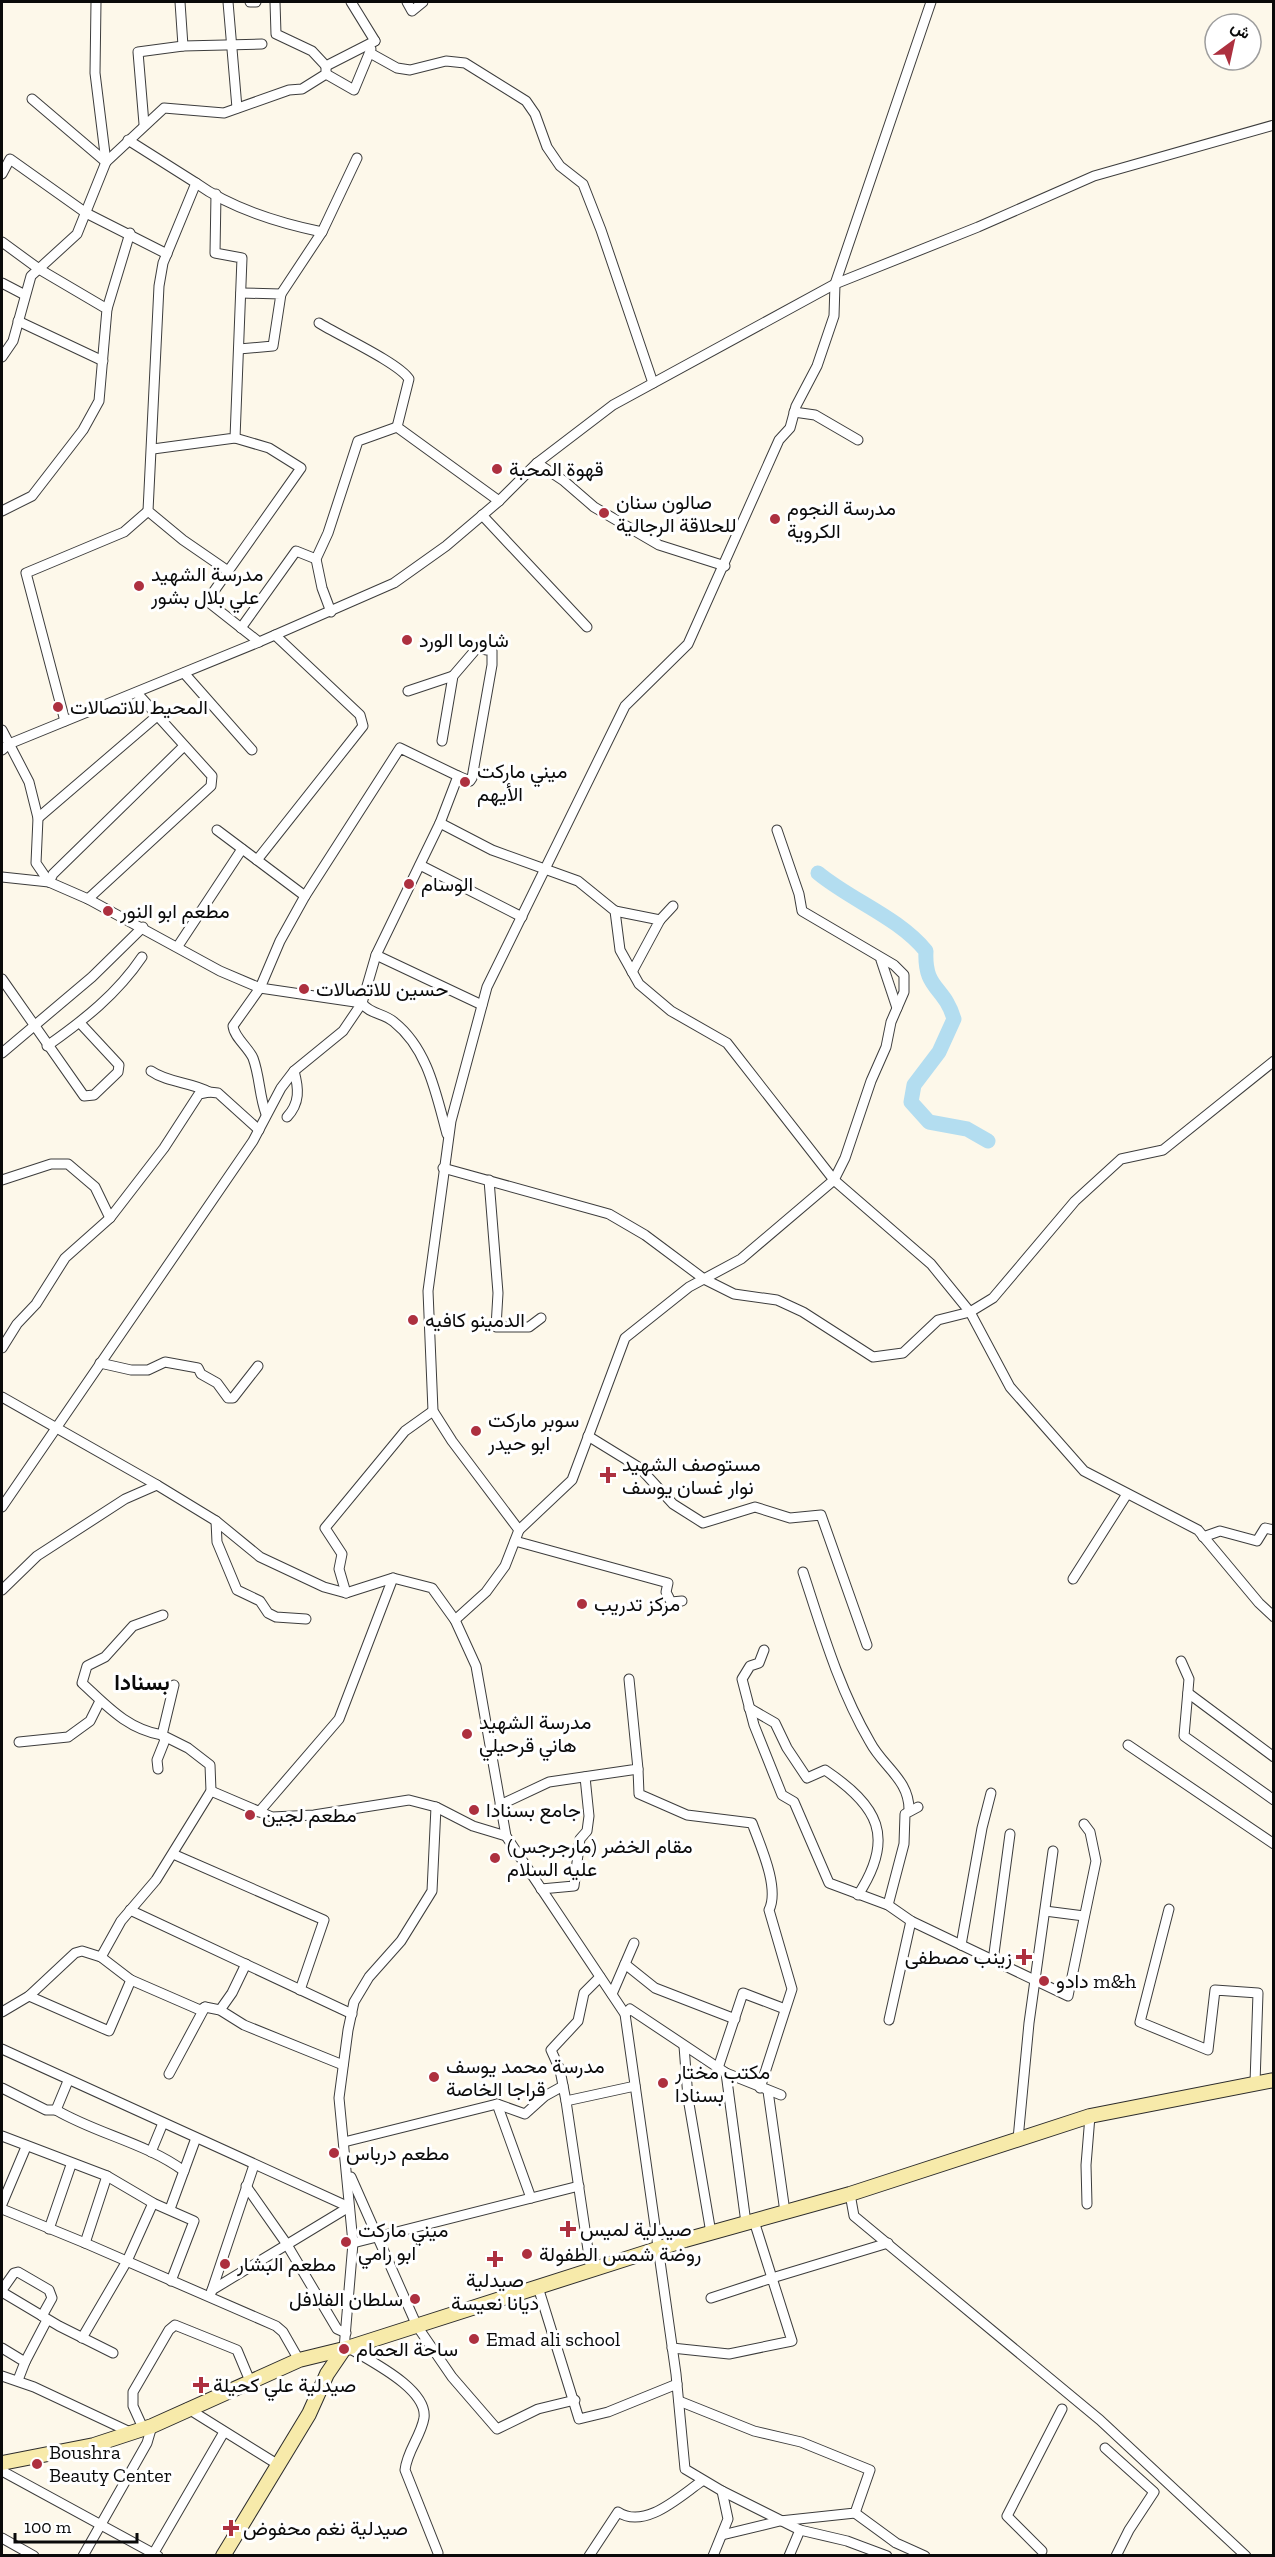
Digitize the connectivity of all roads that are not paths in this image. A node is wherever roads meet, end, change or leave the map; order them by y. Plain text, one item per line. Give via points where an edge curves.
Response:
1 (96, 2) edge
2 (180, 2) edge
3 (228, 2) edge
4 (250, 2) edge
5 (256, 2) edge
6 (275, 2) edge
7 (351, 2) edge
8 (407, 2) edge
9 (423, 2) edge
10 (931, 2) edge
11 (375, 41) junction
12 (262, 44) dead end
13 (231, 45) junction
14 (183, 46) junction
15 (370, 53) junction
16 (326, 70) junction
17 (32, 99) dead end
18 (237, 108) junction
19 (144, 124) junction
20 (1274, 125) edge
21 (128, 140) junction
22 (357, 158) dead end
23 (106, 162) junction
24 (2, 174) edge
25 (196, 183) junction
26 (216, 194) junction
27 (86, 213) junction
28 (322, 232) junction
29 (130, 233) junction
30 (2, 242) edge
31 (167, 254) junction
32 (39, 269) junction
33 (2, 283) edge
34 (835, 284) junction
35 (241, 293) junction
36 (281, 294) junction
37 (25, 295) junction
38 (107, 309) junction
39 (18, 321) junction
40 (319, 323) dead end
41 (239, 349) junction
42 (2, 357) edge
43 (103, 362) junction
44 (653, 383) junction
45 (794, 412) junction
46 (397, 427) junction
47 (235, 438) junction
48 (858, 440) dead end
49 (153, 449) junction
50 (537, 463) junction
51 (499, 501) junction
52 (2, 511) edge
53 (148, 511) junction
54 (482, 515) junction
55 (316, 559) junction
56 (724, 566) junction
57 (228, 571) junction
58 (331, 612) junction
59 (587, 627) dead end
60 (242, 628) junction
61 (275, 635) junction
62 (260, 642) junction
63 (184, 674) junction
64 (453, 676) junction
65 (408, 691) dead end
66 (137, 693) junction
67 (157, 716) junction
68 (66, 720) junction
69 (2, 730) edge
70 (442, 741) dead end
71 (184, 746) junction
72 (5, 747) edge
73 (252, 750) dead end
74 (458, 776) junction
75 (38, 818) junction
76 (440, 824) junction
77 (217, 830) dead end
78 (777, 830) dead end
79 (242, 849) junction
80 (257, 860) junction
81 (420, 865) junction
82 (546, 871) junction
83 (2, 877) edge
84 (49, 882) junction
85 (305, 896) junction
86 (88, 899) junction
87 (673, 906) dead end
88 (615, 911) junction
89 (522, 917) junction
90 (660, 920) junction
91 (143, 927) junction
92 (178, 946) junction
93 (376, 954) junction
94 (142, 957) dead end
95 (881, 960) junction
96 (632, 972) junction
97 (2, 979) edge
98 (260, 988) junction
99 (362, 1003) junction
100 (482, 1005) junction
101 (897, 1008) junction
102 (80, 1023) junction
103 (33, 1026) junction
104 (48, 1046) junction
105 (2, 1053) edge
106 (1274, 1061) edge
107 (152, 1071) dead end
108 (294, 1071) junction
109 (209, 1092) junction
110 (266, 1114) junction
111 (304, 1117) dead end
112 (259, 1130) junction
113 (448, 1140) junction
114 (443, 1168) junction
115 (2, 1180) edge
116 (489, 1180) junction
117 (834, 1180) junction
118 (110, 1218) junction
119 (704, 1279) junction
120 (970, 1312) junction
121 (541, 1318) dead end
122 (2, 1348) edge
123 (100, 1363) junction
124 (258, 1366) dead end
125 (2, 1397) edge
126 (433, 1411) junction
127 (56, 1427) junction
128 (588, 1436) junction
129 (157, 1485) junction
130 (1127, 1494) junction
131 (2, 1507) edge
132 (216, 1521) junction
133 (519, 1530) junction
134 (1274, 1530) edge
135 (1203, 1537) junction
136 (515, 1542) junction
137 (803, 1572) dead end
138 (393, 1578) junction
139 (1073, 1579) dead end
140 (2, 1590) edge
141 (346, 1593) junction
142 (682, 1601) dead end
143 (164, 1615) dead end
144 (1274, 1617) edge
145 (306, 1619) dead end
146 (455, 1620) junction
147 (867, 1645) dead end
148 (765, 1650) dead end
149 (1181, 1660) dead end
150 (629, 1678) dead end
151 (174, 1685) dead end
152 (1188, 1693) junction
153 (100, 1701) junction
154 (749, 1708) junction
155 (162, 1735) junction
156 (19, 1742) dead end
157 (1128, 1745) dead end
158 (1274, 1757) edge
159 (158, 1769) dead end
160 (638, 1770) junction
161 (585, 1777) junction
162 (211, 1791) junction
163 (991, 1793) dead end
164 (1274, 1800) edge
165 (500, 1805) junction
166 (436, 1807) junction
167 (259, 1812) junction
168 (1084, 1824) dead end
169 (1010, 1834) dead end
170 (506, 1836) junction
171 (1274, 1844) edge
172 (1053, 1851) dead end
173 (173, 1854) junction
174 (541, 1889) junction
175 (858, 1895) junction
176 (888, 1905) junction
177 (1169, 1909) dead end
178 (130, 1910) junction
179 (1045, 1911) junction
180 (1084, 1916) junction
181 (911, 1921) junction
182 (634, 1943) dead end
183 (961, 1945) junction
184 (101, 1957) junction
185 (993, 1961) junction
186 (246, 1964) junction
187 (625, 1964) junction
188 (600, 1977) junction
189 (131, 1980) junction
190 (1036, 1982) junction
191 (300, 1990) junction
192 (612, 1994) junction
193 (28, 1996) junction
194 (204, 2007) junction
195 (785, 2009) junction
196 (220, 2010) junction
197 (2, 2012) edge
198 (352, 2014) junction
199 (625, 2014) junction
200 (735, 2019) junction
201 (889, 2020) dead end
202 (684, 2046) junction
203 (2, 2049) edge
204 (343, 2065) junction
205 (722, 2071) junction
206 (169, 2074) dead end
207 (1274, 2080) edge
208 (68, 2081) junction
209 (1255, 2084) junction
210 (563, 2086) junction
211 (635, 2086) junction
212 (2, 2088) edge
213 (764, 2090) junction
214 (781, 2095) dead end
215 (566, 2101) junction
216 (497, 2104) junction
217 (56, 2110) junction
218 (1090, 2116) junction
219 (163, 2123) junction
220 (2, 2136) edge
221 (196, 2138) junction
222 (1018, 2139) junction
223 (344, 2142) junction
224 (26, 2147) junction
225 (151, 2152) junction
226 (71, 2164) junction
227 (254, 2164) junction
228 (347, 2166) junction
229 (184, 2171) junction
230 (107, 2176) junction
231 (246, 2186) junction
232 (579, 2186) junction
233 (850, 2194) junction
234 (531, 2198) junction
235 (153, 2203) junction
236 (2, 2204) edge
237 (1087, 2204) dead end
238 (349, 2207) junction
239 (2, 2209) edge
240 (170, 2209) junction
241 (785, 2212) junction
242 (750, 2222) junction
243 (49, 2229) junction
244 (711, 2233) junction
245 (376, 2237) junction
246 (85, 2242) junction
247 (286, 2243) junction
248 (353, 2243) junction
249 (888, 2244) junction
250 (657, 2249) junction
251 (127, 2261) junction
252 (591, 2270) junction
253 (772, 2278) junction
254 (171, 2281) junction
255 (538, 2287) junction
256 (2, 2291) edge
257 (211, 2294) junction
258 (711, 2298) dead end
259 (45, 2318) junction
260 (417, 2326) junction
261 (346, 2333) junction
262 (82, 2338) junction
263 (2, 2348) edge
264 (346, 2348) junction
265 (672, 2348) junction
266 (113, 2353) dead end
267 (299, 2360) junction
268 (25, 2362) junction
269 (2, 2376) edge
270 (18, 2380) junction
271 (250, 2381) junction
272 (677, 2384) junction
273 (575, 2400) junction
274 (679, 2402) junction
275 (187, 2408) junction
276 (1062, 2409) dead end
277 (142, 2429) junction
278 (224, 2432) junction
279 (1118, 2437) junction
280 (2, 2463) edge
281 (277, 2464) junction
282 (1153, 2469) junction
283 (2, 2471) edge
284 (702, 2481) junction
285 (1144, 2483) junction
286 (722, 2491) junction
287 (855, 2513) junction
288 (780, 2521) junction
289 (102, 2523) junction
290 (800, 2530) junction
291 (722, 2535) junction
292 (2, 2538) edge
293 (912, 2550) junction
294 (1042, 2551) dead end
295 (438, 2553) dead end
296 (155, 2555) edge
297 (712, 2555) edge
298 (34, 2556) edge
299 (83, 2556) edge
300 (223, 2556) edge
301 (589, 2556) edge
302 (789, 2556) edge
303 (887, 2556) edge
304 (901, 2556) edge
305 (925, 2556) edge
306 (1116, 2556) edge
307 (1246, 2556) edge

1 - 23 street via 95,73
2 - 14 street
3 - 13 street
4 - 5 street
6 - 16 street via 276,34 312,51
7 - 11 street
8 - 9 street via 412,11
10 - 34 street
11 - 15 street
11 - 16 street
12 - 13 street
13 - 14 street
13 - 18 street
14 - 19 street via 138,52
15 - 16 street via 354,90
15 - 44 street via 397,68 410,70 446,61 465,63 526,101 560,166 583,184
16 - 18 street via 302,89
17 - 23 street
18 - 19 street via 224,113 164,108
19 - 21 street
20 - 34 street via 1094,176
21 - 23 street
21 - 25 street
22 - 28 street
23 - 27 street
24 - 27 street via 10,159
25 - 26 street
25 - 31 street
26 - 28 street via 287,225
26 - 35 street via 215,253 243,258
27 - 29 street
27 - 32 street via 77,234
28 - 36 street
29 - 31 street
29 - 38 street
30 - 32 street
31 - 49 street via 159,286
32 - 37 street via 31,276
32 - 38 street
33 - 37 street
34 - 44 street
34 - 45 street via 834,316 817,366
35 - 36 street
35 - 41 street
36 - 41 street via 273,346
37 - 39 street
38 - 43 street
39 - 42 street via 13,340
39 - 43 street
40 - 46 street via 390,362 409,379
41 - 47 street
43 - 52 street via 99,401 83,430 32,496
44 - 50 street via 613,405
45 - 48 street via 814,415
45 - 56 street
46 - 51 street
46 - 55 street via 358,441
47 - 49 street
47 - 57 street via 269,448 301,468
49 - 53 street
50 - 51 street
50 - 56 street via 594,507 659,545
51 - 54 street
53 - 57 street
53 - 68 street via 124,532 26,573
54 - 58 street via 393,583
54 - 59 street
55 - 58 street
55 - 60 street via 296,551
56 - 82 street via 688,644 625,706
57 - 60 street via 207,602
58 - 61 street
60 - 62 street
61 - 62 street
61 - 80 street via 360,715 363,726
62 - 63 street
63 - 66 street
63 - 73 street
64 - 65 street
64 - 70 street
64 - 74 street via 477,648 492,651 472,778 470,781
66 - 67 street
66 - 68 street
67 - 71 street
67 - 75 street
68 - 72 street
69 - 72 street
71 - 84 street
71 - 86 street via 212,776 211,786
72 - 75 street via 29,782
74 - 76 street
74 - 85 street via 400,748
75 - 84 street via 36,863
76 - 81 street
76 - 82 street
77 - 79 street
78 - 95 street via 802,911
79 - 80 street
79 - 92 street
80 - 85 street
81 - 89 street
81 - 93 street
82 - 88 street via 578,881
82 - 89 street
83 - 84 street
84 - 86 street
85 - 98 street via 280,940
86 - 91 street
87 - 90 street
88 - 90 street
88 - 96 street via 620,950
89 - 100 street
90 - 96 street
91 - 92 street
91 - 103 street via 92,977
92 - 98 street via 220,971
93 - 99 street
93 - 100 street
94 - 102 street via 117,990
95 - 101 street
95 - 101 street via 904,975 904,992
96 - 117 street via 639,984 671,1011 727,1043
97 - 103 street
98 - 99 street
98 - 110 street via 232,1026 252,1058
99 - 108 street via 343,1031
99 - 113 street via 366,1009 393,1020 419,1048 434,1084
100 - 113 street
101 - 117 street via 886,1047
102 - 104 street
102 - 104 street via 120,1065 118,1072 94,1095 84,1096
103 - 104 street
103 - 105 street
106 - 120 street via 1163,1150 1121,1159 1075,1201 993,1298
107 - 109 street via 164,1079 191,1083
108 - 110 street
108 - 111 street via 298,1090 291,1113
109 - 112 street via 218,1094
109 - 118 street via 200,1094
110 - 112 street
112 - 123 street
113 - 114 street
114 - 116 street
114 - 126 street via 428,1291
115 - 118 street via 51,1164 68,1164 94,1187
116 - 119 street via 609,1214
116 - 121 street via 498,1293 496,1327 529,1327
117 - 119 street via 741,1259
117 - 120 street via 931,1264
118 - 122 street via 64,1258 36,1304
119 - 120 street via 734,1294 777,1300 803,1312 873,1357 903,1353 938,1320
119 - 128 street via 625,1338
120 - 130 street via 1010,1387 1084,1471
123 - 124 street via 131,1370 148,1370 165,1362 189,1365 216,1383 228,1398 233,1398
123 - 127 street
125 - 127 street
126 - 133 street
126 - 141 street via 405,1431 325,1528 342,1554 339,1569
127 - 129 street
127 - 131 street
128 - 133 street via 572,1480
128 - 147 street via 640,1468 674,1504 703,1523 755,1507 790,1518 821,1515
129 - 132 street
129 - 140 street via 125,1499 37,1556
130 - 135 street via 1198,1530
130 - 139 street
132 - 141 street via 260,1557
132 - 145 street via 217,1542 237,1590 260,1601 276,1617
133 - 136 street
134 - 135 street via 1266,1528 1257,1541 1220,1531
135 - 144 street
136 - 142 street via 668,1583 666,1592 671,1602
136 - 146 street via 506,1566 486,1592
137 - 176 street via 842,1688 871,1745 902,1783 914,1809 905,1814 904,1844
138 - 141 street
138 - 146 street via 432,1588
138 - 167 street via 339,1719
143 - 153 street via 133,1626 105,1657 87,1666 82,1683
146 - 165 street via 477,1665
148 - 154 street via 759,1663 750,1666 742,1679
149 - 152 street via 1189,1679
150 - 160 street
151 - 155 street
152 - 158 street
152 - 164 street via 1184,1736
153 - 155 street via 116,1716
153 - 156 street via 90,1721 68,1737
154 - 175 street via 782,1795 794,1802 829,1883
154 - 175 street via 775,1723 807,1778 825,1770 850,1787 868,1806 878,1830 876,1863
155 - 159 street via 165,1740 157,1760
155 - 162 street via 210,1765
157 - 171 street
160 - 161 street
160 - 195 street via 639,1794 687,1815 752,1823 768,1868 773,1901 769,1910 792,1989
161 - 165 street via 549,1782
161 - 174 street via 589,1816 587,1831 580,1839 574,1886
162 - 167 street
162 - 173 street
163 - 183 street
165 - 170 street
166 - 167 street via 409,1800 314,1815 272,1817
166 - 170 street via 473,1826
166 - 198 street via 432,1891 401,1941 369,1977 354,2002
168 - 180 street via 1090,1832 1096,1861
169 - 185 street
170 - 174 street
172 - 179 street
173 - 178 street
173 - 191 street via 324,1920
174 - 188 street
175 - 176 street
176 - 181 street
177 - 209 street via 1140,2022 1208,2050 1215,1990 1258,1993
178 - 184 street
178 - 186 street
179 - 180 street
179 - 190 street
180 - 190 street via 1068,1996
181 - 183 street
181 - 201 street
182 - 187 street
183 - 185 street
184 - 189 street
184 - 193 street via 82,1951 75,1953
185 - 190 street
186 - 191 street
186 - 196 street
187 - 192 street
187 - 200 street via 655,1988
188 - 192 street
188 - 210 street via 584,1994 578,2021 551,2050
189 - 193 street via 109,2031
189 - 194 street via 200,2010
190 - 222 street
191 - 198 street
192 - 199 street
193 - 197 street
194 - 196 street
194 - 206 street
195 - 200 street via 743,1993
195 - 213 street
196 - 204 street via 244,2025
198 - 204 street
199 - 202 street via 630,2009
199 - 211 street
200 - 205 street
202 - 205 street
202 - 244 street via 688,2098
203 - 208 street
204 - 223 street via 339,2098
205 - 213 street
205 - 242 street
207 - 209 street
208 - 217 street
208 - 219 street
209 - 218 street
210 - 215 street
210 - 216 street via 525,2114
211 - 215 street
211 - 250 street
212 - 217 street via 46,2110
213 - 214 street
213 - 241 street
215 - 232 street
216 - 223 street
216 - 234 street
217 - 225 street
218 - 222 street
218 - 237 street
219 - 221 street
219 - 225 street
220 - 224 street
221 - 227 street
221 - 229 street
222 - 233 street
223 - 228 street
224 - 226 street
224 - 236 street
225 - 229 street
226 - 230 street
226 - 243 street
227 - 231 street
227 - 238 street
228 - 238 street
228 - 245 street
229 - 240 street
230 - 235 street
230 - 246 street
231 - 247 street
231 - 257 street
232 - 234 street
232 - 252 street
233 - 241 street
233 - 249 street via 854,2216
234 - 245 street
235 - 240 street
235 - 251 street
238 - 247 street
238 - 248 street
239 - 243 street
240 - 254 street via 194,2221
241 - 242 street
242 - 244 street
242 - 253 street
243 - 246 street
244 - 250 street
245 - 248 street
245 - 260 street
246 - 251 street
247 - 257 street
247 - 261 street via 337,2329
248 - 261 street
249 - 253 street
249 - 279 street
250 - 252 street
250 - 265 street
251 - 254 street
251 - 262 street
252 - 255 street
253 - 258 street
253 - 265 street via 792,2341 729,2354
254 - 257 street
255 - 260 street
255 - 273 street
256 - 259 street
256 - 259 street via 18,2272 41,2284 52,2298
257 - 267 street via 276,2326
259 - 262 street
259 - 268 street
260 - 264 street
260 - 273 street via 452,2377 497,2429 538,2409
261 - 264 street
262 - 266 street
263 - 268 street
264 - 267 street
264 - 281 street via 327,2374 309,2414
264 - 295 street via 412,2388 422,2402 424,2417 405,2470
265 - 272 street
267 - 271 street
268 - 270 street
269 - 270 street
270 - 277 street
271 - 275 street
271 - 277 street via 237,2350 175,2325 133,2392 133,2406
272 - 273 street via 608,2412 579,2419
272 - 274 street
274 - 284 street via 685,2469
274 - 287 street via 754,2431 801,2442 870,2470
275 - 277 street
275 - 278 street
276 - 294 street via 1007,2516
277 - 280 street via 94,2445
277 - 289 street via 147,2444
278 - 281 street
278 - 296 street
279 - 282 street
279 - 285 street via 1106,2449
281 - 300 street
282 - 285 street
282 - 307 street
283 - 289 street
284 - 286 street
284 - 301 street via 663,2508 639,2518 626,2518 618,2512
285 - 306 street via 1155,2492
286 - 288 street
286 - 291 street via 729,2519
287 - 288 street
287 - 293 street
288 - 290 street
288 - 291 street
289 - 296 street
289 - 299 street
290 - 302 street
290 - 303 street
291 - 297 street
292 - 298 street
293 - 304 street
293 - 305 street

